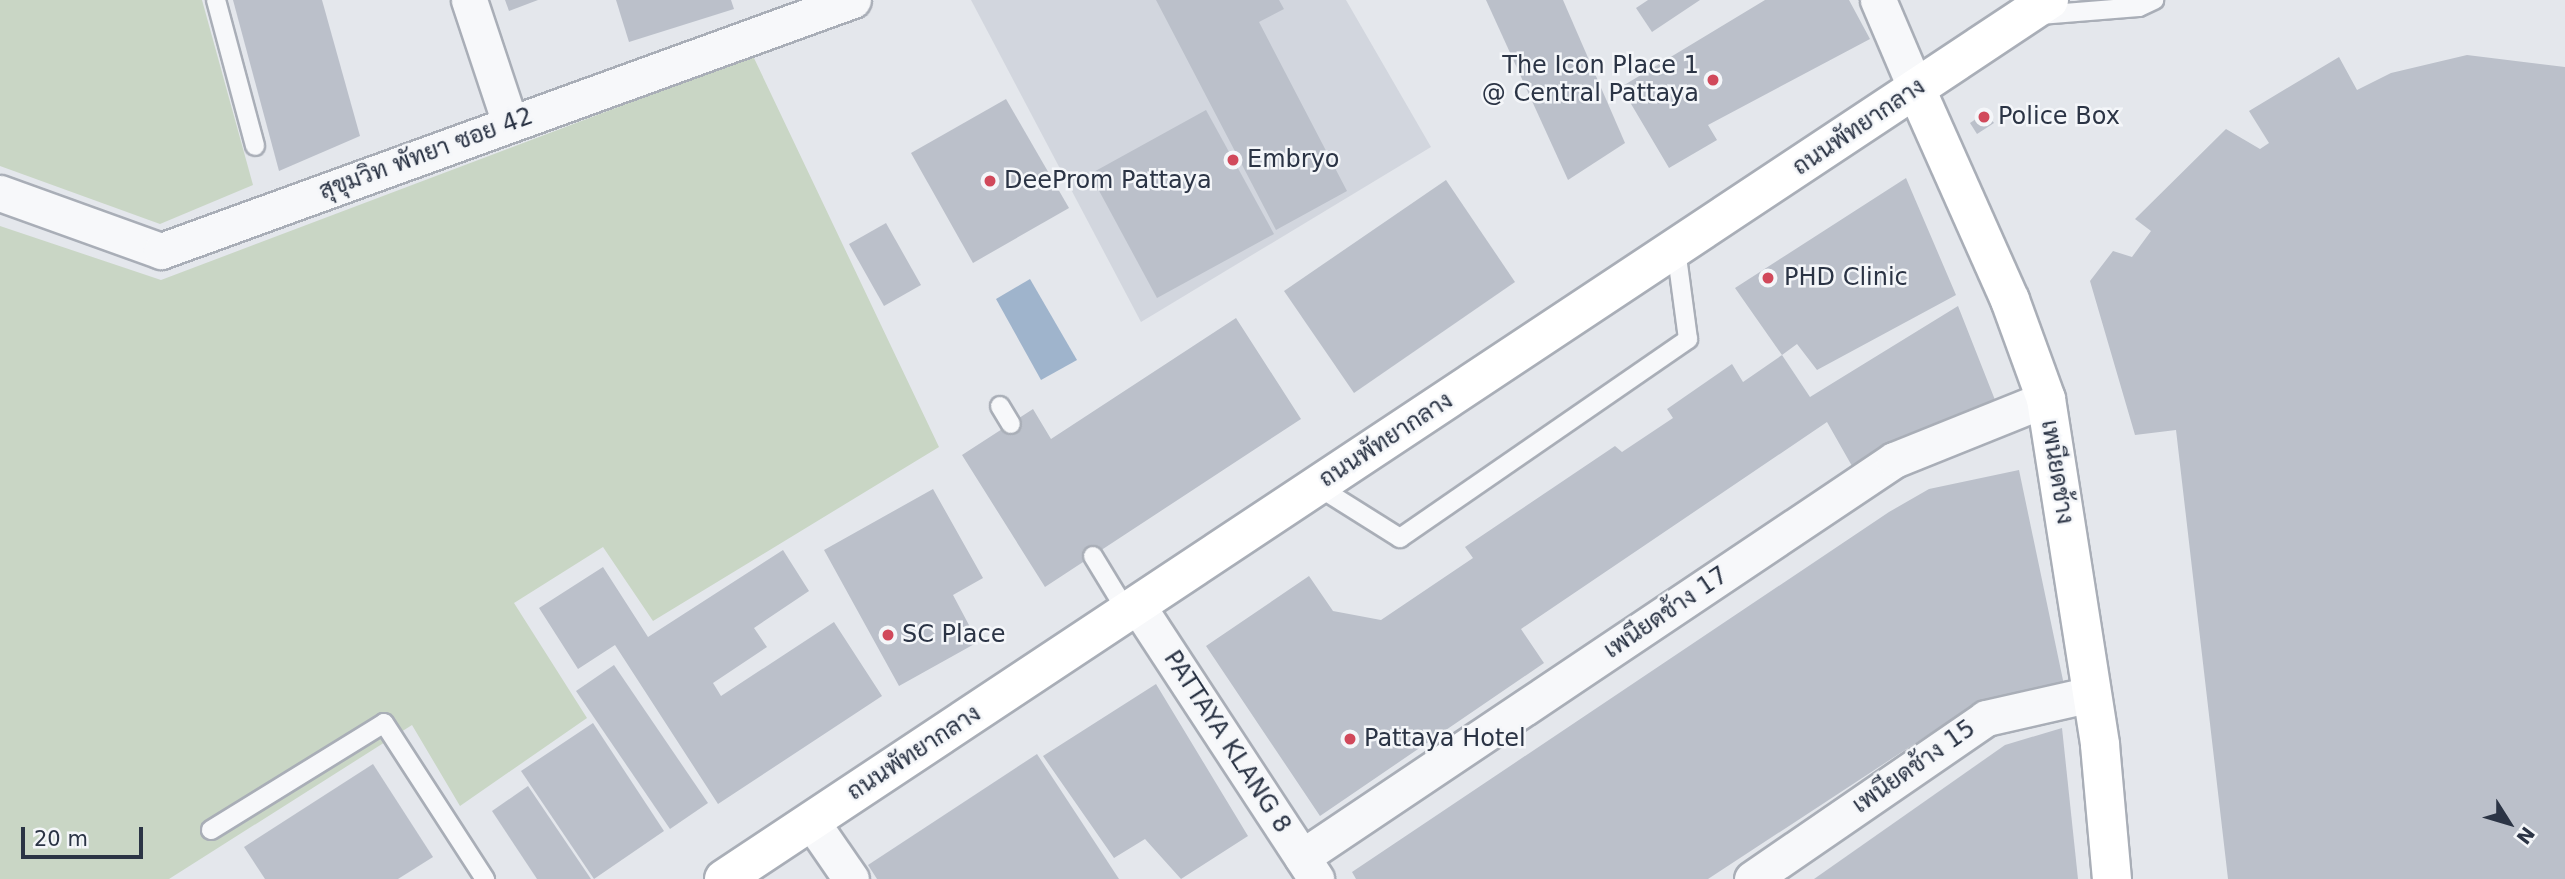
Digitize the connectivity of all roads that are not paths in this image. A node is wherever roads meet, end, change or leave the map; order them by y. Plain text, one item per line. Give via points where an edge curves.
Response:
1 (216, 0) edge
2 (470, 0) edge
3 (853, 0) edge
4 (1878, 0) edge
5 (2154, 0) edge
6 (2037, 8) edge
7 (1916, 89) junction
8 (510, 123) junction
9 (255, 146) dead end
10 (0, 193) edge
11 (1676, 249) junction
12 (2046, 399) junction
13 (1000, 406) dead end
14 (1011, 424) dead end
15 (1317, 485) junction
16 (1093, 556) dead end
17 (1132, 608) junction
18 (2092, 694) junction
19 (811, 821) junction
20 (211, 830) dead end
21 (1309, 868) edge
22 (485, 879) edge
23 (723, 879) edge
24 (851, 879) edge
25 (1752, 879) edge
26 (2112, 879) edge

1 - 9 lane
2 - 8 street
3 - 8 street, สุขุมวิท พัทยา ซอย 42
4 - 7 street
5 - 6 lane via 2140,7
6 - 7 main road, ถนนพัทยากลาง
7 - 11 main road, ถนนพัทยากลาง
7 - 12 main road, เพนียดช้าง via 2010,300
8 - 10 street, สุขุมวิท พัทยา ซอย 42 via 160,251
11 - 15 main road, ถนนพัทยากลาง
11 - 15 lane via 1688,339 1400,538
12 - 18 main road, เพนียดช้าง
12 - 21 street, เพนียดช้าง 17 via 1894,460
13 - 14 lane
15 - 17 main road, ถนนพัทยากลาง
16 - 17 lane
17 - 19 main road, ถนนพัทยากลาง
17 - 21 street, PATTAYA KLANG 8
18 - 25 street, เพนียดช้าง 15 via 1986,718
18 - 26 main road, เพนียดช้าง
19 - 23 main road, ถนนพัทยากลาง
19 - 24 street
20 - 22 lane via 384,723

